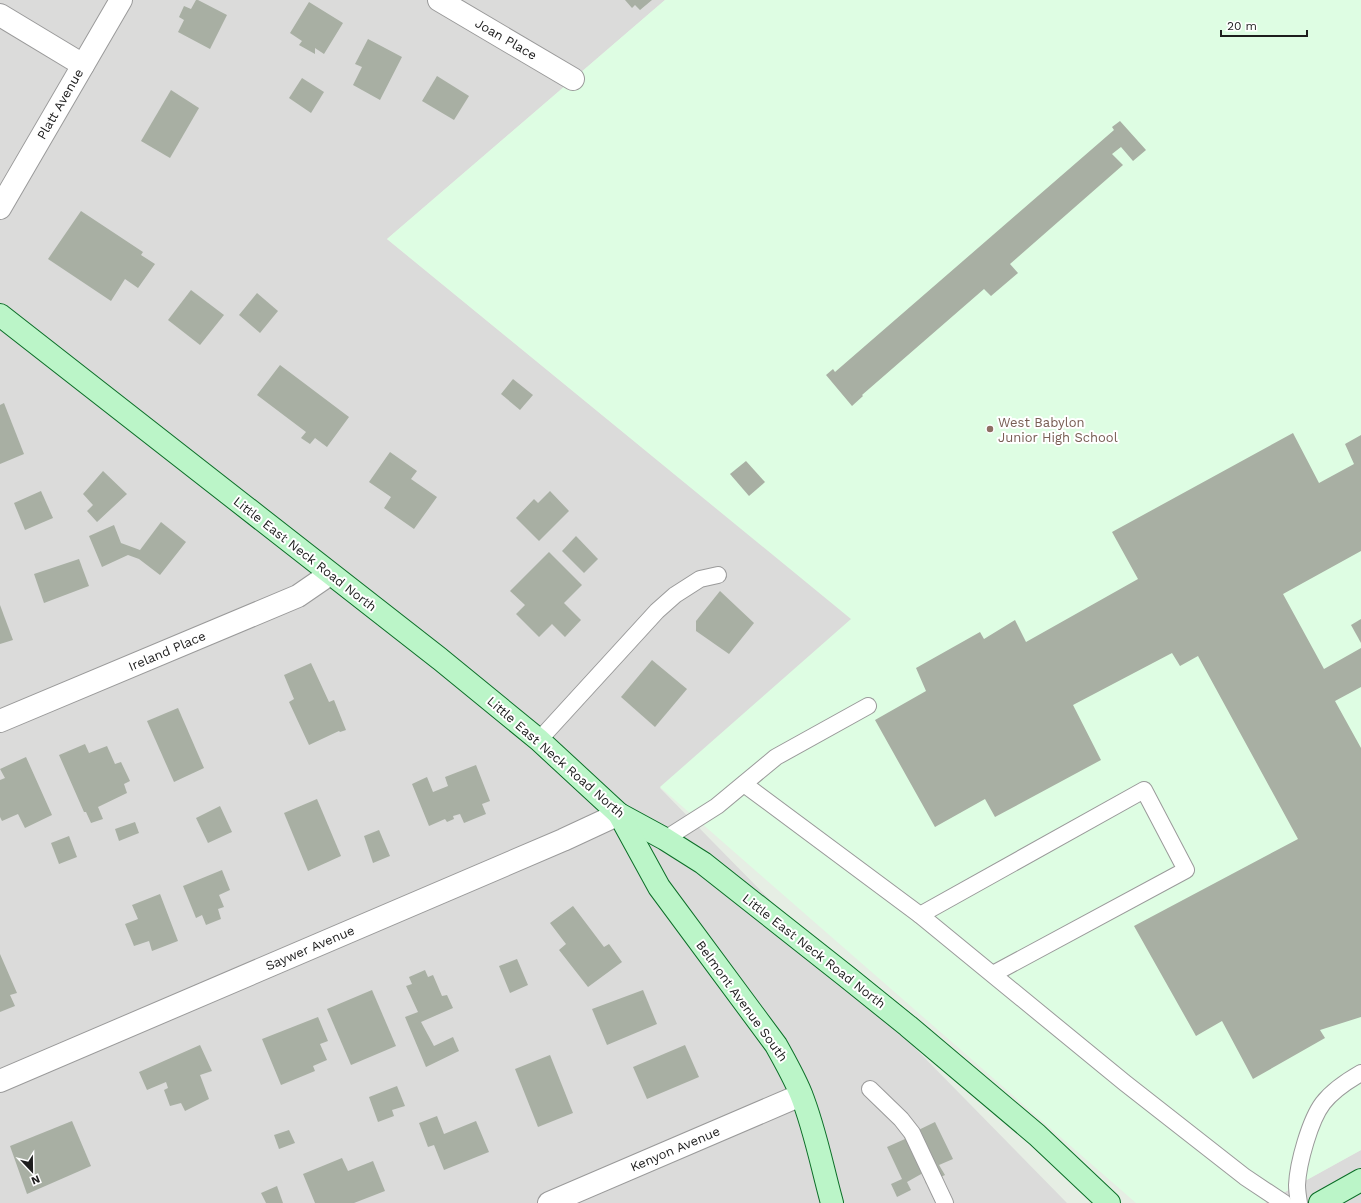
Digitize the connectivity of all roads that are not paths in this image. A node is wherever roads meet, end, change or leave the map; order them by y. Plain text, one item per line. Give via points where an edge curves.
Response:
1 (121, 0) edge
2 (439, 0) edge
3 (0, 14) edge
4 (84, 65) junction
5 (573, 79) dead end
6 (0, 208) edge
7 (0, 315) edge
8 (330, 574) junction
9 (718, 575) dead end
10 (868, 706) dead end
11 (0, 721) edge
12 (539, 740) junction
13 (744, 784) junction
14 (619, 814) junction
15 (665, 839) junction
16 (920, 915) junction
17 (993, 974) junction
18 (1361, 1073) edge
19 (0, 1081) edge
20 (870, 1089) dead end
21 (801, 1095) junction
22 (1361, 1180) edge
23 (549, 1203) edge
24 (832, 1203) edge
25 (945, 1203) edge
26 (1109, 1203) edge
27 (1284, 1203) edge
28 (1299, 1203) edge
29 (1320, 1203) edge

1 - 4 street, Platt Avenue
2 - 5 street, Joan Place
3 - 4 street
4 - 6 street, Platt Avenue
7 - 8 main road, Little East Neck Road North
8 - 11 street, Ireland Place via 298,596
8 - 12 main road, Little East Neck Road North
9 - 12 lane via 700,578 657,611
10 - 13 lane via 776,757
12 - 14 main road, Little East Neck Road North
13 - 15 lane via 717,806
13 - 16 lane
14 - 15 main road, Little East Neck Road North
14 - 19 street, Saywer Avenue
14 - 21 main road, Belmont Avenue South via 659,887 776,1045
15 - 26 main road, Little East Neck Road North via 703,863 908,1026 1037,1135
16 - 17 lane
16 - 17 lane via 1144,790 1186,870
17 - 27 lane via 1125,1083 1245,1177
18 - 28 lane via 1330,1095 1316,1116 1305,1144 1297,1184
20 - 25 lane via 901,1118 912,1133
21 - 23 street, Kenyon Avenue
21 - 24 main road, Belmont Avenue South
22 - 29 main road

